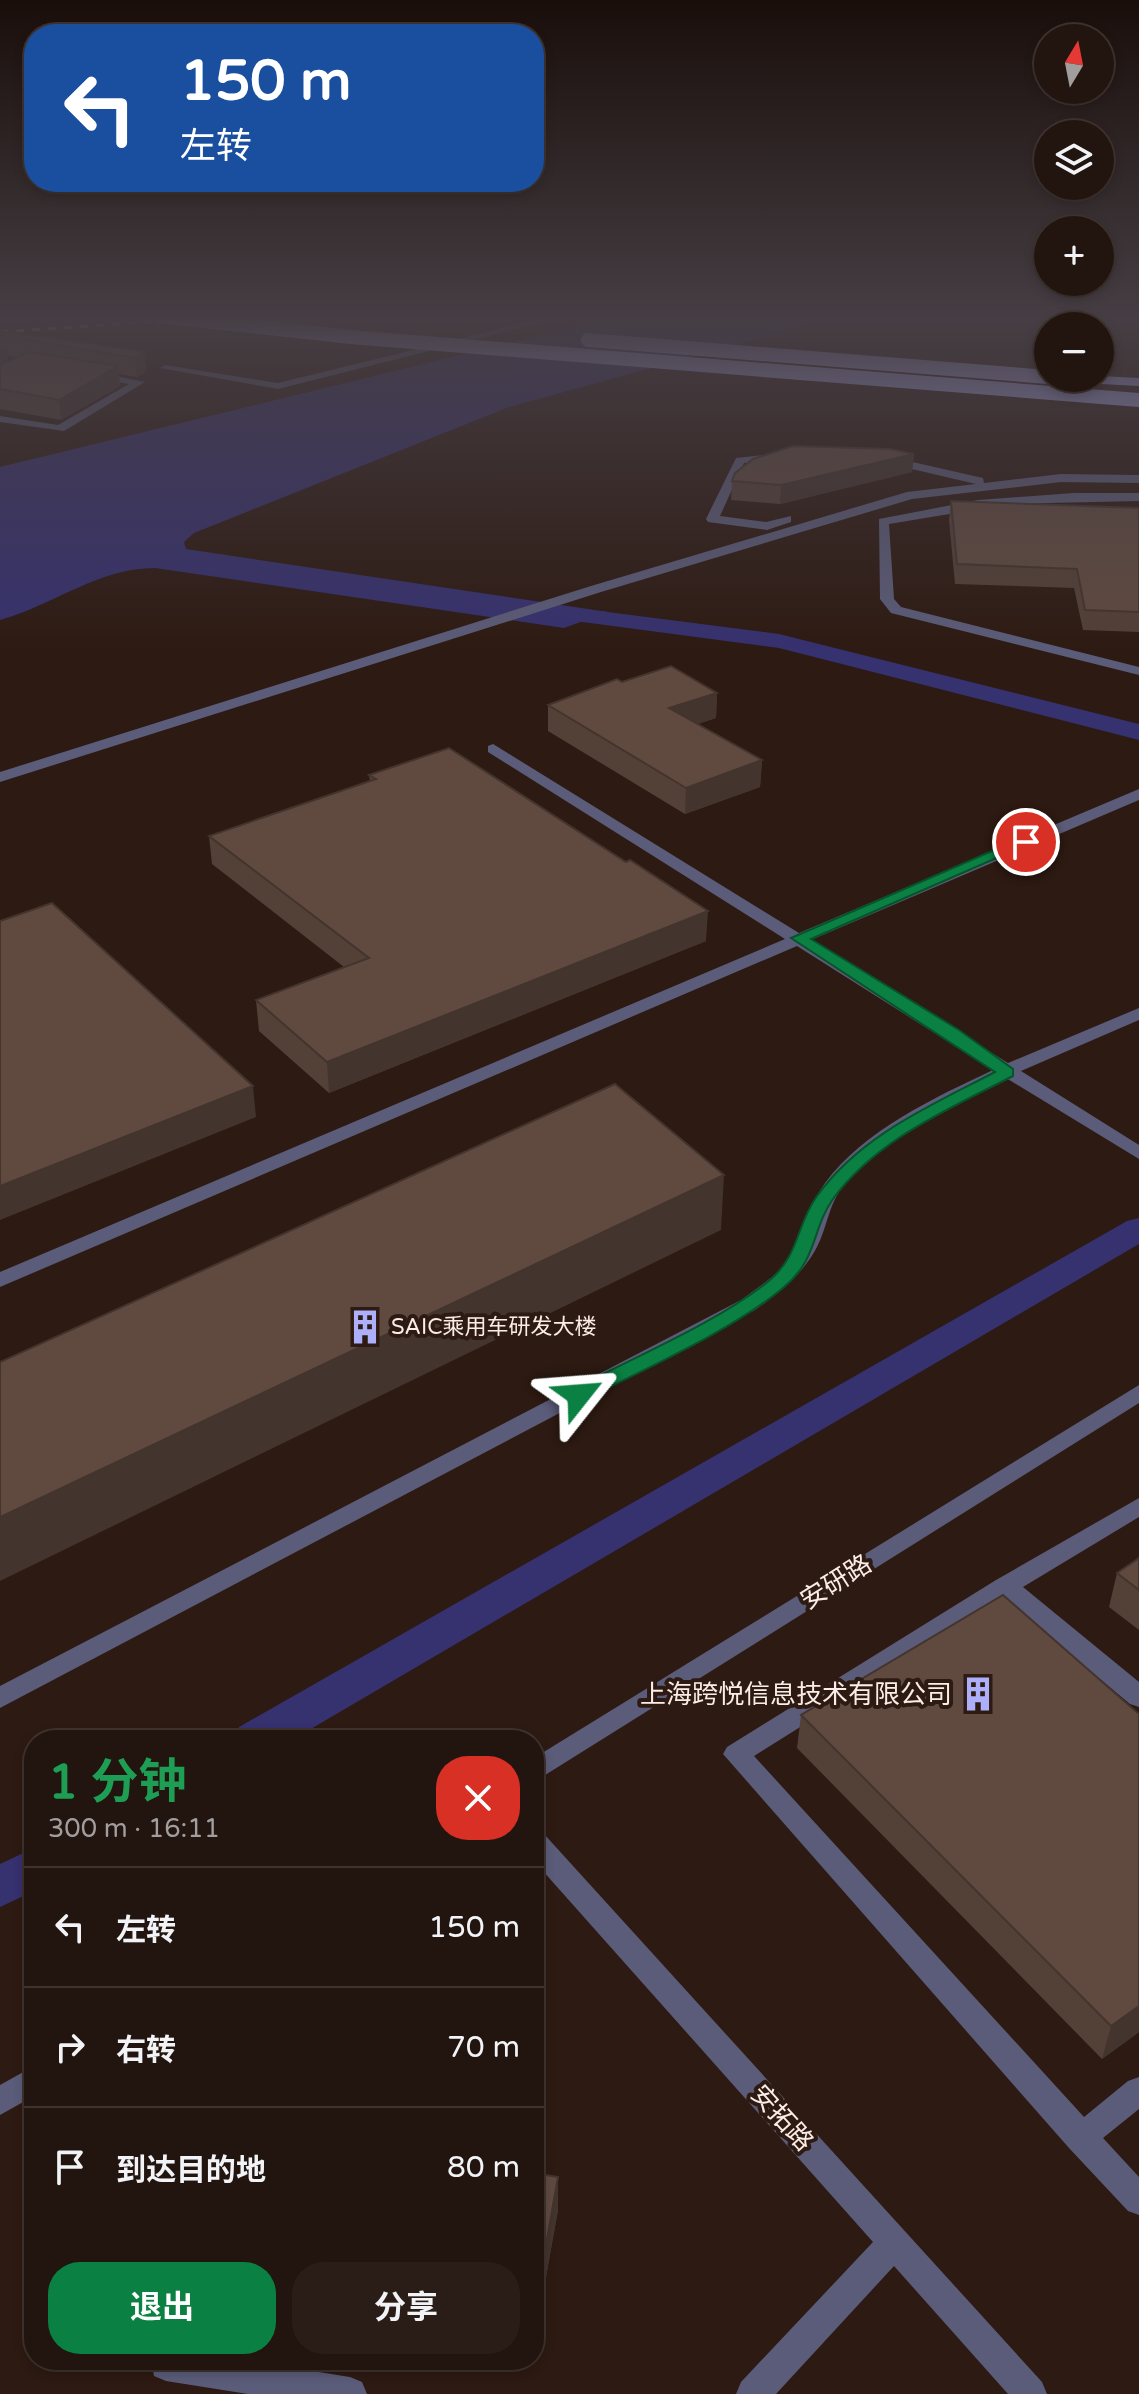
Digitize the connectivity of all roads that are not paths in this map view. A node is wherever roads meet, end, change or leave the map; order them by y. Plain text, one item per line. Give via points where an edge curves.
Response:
1 (791, 457) edge
2 (875, 459) edge
3 (1139, 472) edge
4 (948, 475) junction
5 (1139, 479) edge
6 (900, 488) junction
7 (921, 494) junction
8 (1139, 497) edge
9 (799, 515) junction
10 (817, 524) junction
11 (1139, 671) edge
12 (493, 749) dead end
13 (0, 777) edge
14 (1139, 794) edge
15 (799, 938) junction
16 (1139, 1013) edge
17 (1007, 1072) junction
18 (1139, 1153) edge
19 (0, 1280) edge
20 (1139, 1393) edge
21 (1139, 1506) edge
22 (1005, 1586) junction
23 (1139, 1697) edge
24 (0, 1698) edge
25 (544, 1765) edge
26 (544, 1853) edge
27 (24, 2086) edge
28 (1139, 2091) edge
29 (0, 2101) edge
30 (1080, 2138) junction
31 (1139, 2200) edge
32 (894, 2243) junction
33 (203, 2370) edge
34 (350, 2394) edge
35 (753, 2394) edge
36 (1030, 2394) edge

1 - 9 street via 740,460 712,519 767,526
2 - 4 street
3 - 4 street via 974,481
4 - 6 street
5 - 7 street via 1061,478
6 - 7 street
6 - 9 street
7 - 10 street
8 - 11 street via 1029,497 883,522 887,599 896,610
9 - 10 street
10 - 13 street
12 - 15 street
14 - 15 street
15 - 17 street
15 - 19 street
16 - 17 street
17 - 18 street
17 - 24 street via 900,1128 865,1155 821,1204 800,1260 748,1305
20 - 25 street, 安研路
21 - 22 street
22 - 23 street
22 - 30 street via 736,1754
26 - 32 street, 安拓路
27 - 29 street
28 - 30 street
30 - 31 street
32 - 35 street
32 - 36 street, 安拓路
33 - 34 street

